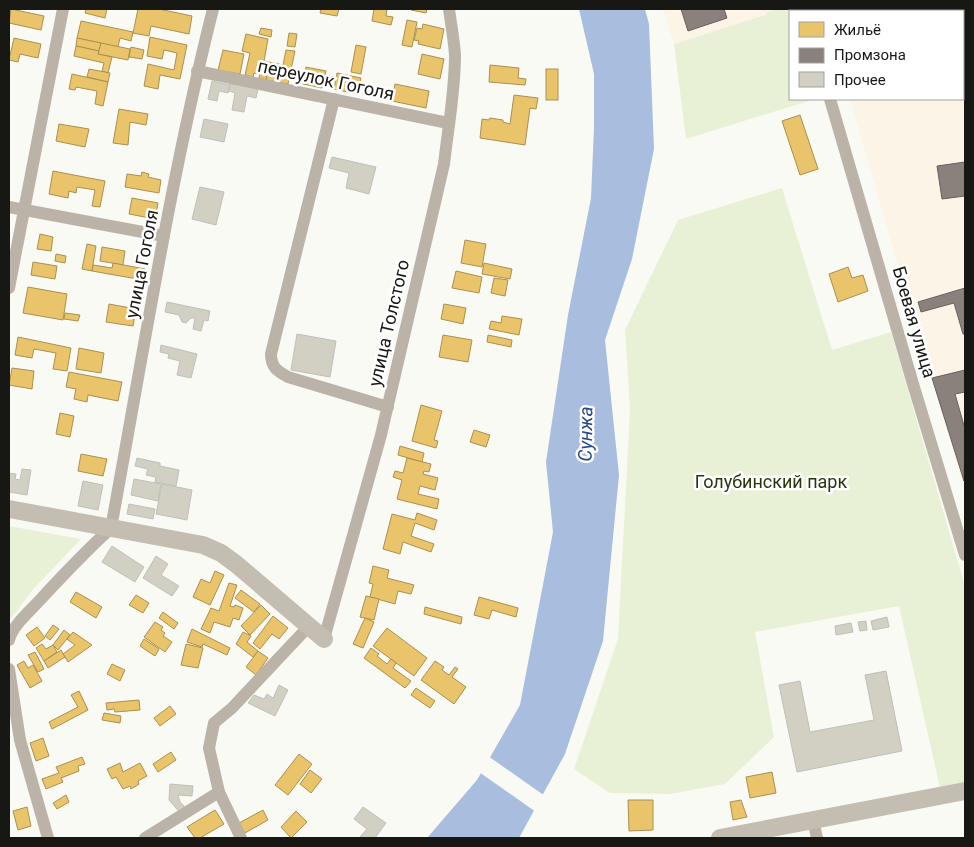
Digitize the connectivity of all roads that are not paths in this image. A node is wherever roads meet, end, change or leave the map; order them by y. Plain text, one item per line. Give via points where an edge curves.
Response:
1 (63, 9) edge
2 (213, 9) edge
3 (450, 9) edge
4 (197, 71) junction
5 (334, 99) junction
6 (830, 100) edge
7 (448, 123) junction
8 (9, 207) edge
9 (24, 210) junction
10 (164, 236) junction
11 (9, 288) edge
12 (388, 406) junction
13 (9, 509) edge
14 (111, 528) junction
15 (965, 555) edge
16 (309, 626) junction
17 (324, 639) joint
18 (9, 640) edge
19 (9, 669) edge
20 (14, 741) edge
21 (965, 791) edge
22 (219, 792) junction
23 (813, 820) junction
24 (48, 838) edge
25 (145, 838) edge
26 (241, 838) edge
27 (720, 838) edge
28 (817, 838) edge

1 - 9 street
2 - 4 street, улица Гоголя
3 - 7 street, улица Толстого via 455,55 452,109
4 - 5 street, переулок Гоголя
4 - 10 street, улица Гоголя
5 - 7 street, переулок Гоголя
5 - 12 street via 271,362 277,371 288,377
6 - 15 street, Боевая улица
7 - 12 street, улица Толстого via 444,164
8 - 9 street
9 - 10 street
9 - 11 street
10 - 14 street, улица Гоголя
12 - 17 street, улица Толстого
13 - 14 main road
14 - 16 main road via 204,545 221,553
14 - 18 street via 36,604 17,625
16 - 17 main road
16 - 22 street via 214,723 209,748
19 - 20 street
20 - 24 street
21 - 23 main road
22 - 25 street
22 - 26 street
23 - 27 main road
23 - 28 street

